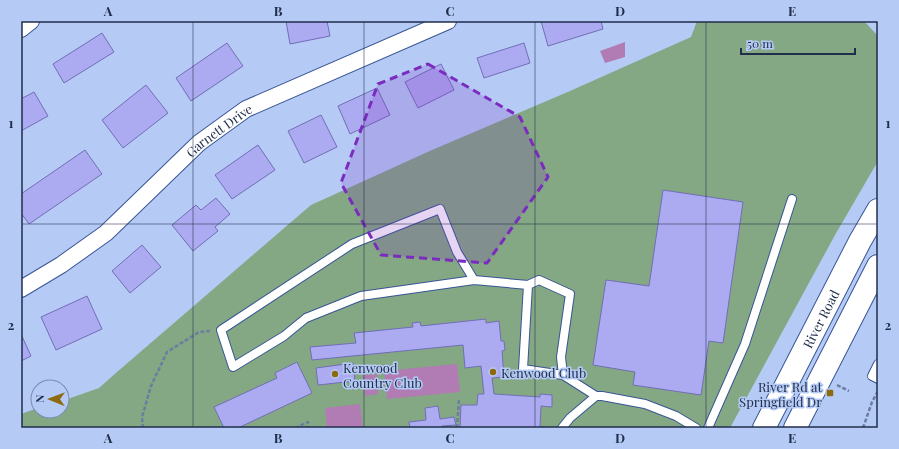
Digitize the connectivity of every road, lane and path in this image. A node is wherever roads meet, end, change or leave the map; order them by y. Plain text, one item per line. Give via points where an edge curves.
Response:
1 (31, 21) edge
2 (448, 21) edge
3 (21, 29) edge
4 (792, 199) dead end
5 (878, 210) edge
6 (878, 266) edge
7 (474, 280) junction
8 (528, 285) junction
9 (21, 289) edge
10 (221, 330) junction
11 (878, 364) edge
12 (564, 375) junction
13 (878, 379) edge
14 (836, 385) dead end
15 (849, 391) dead end
16 (878, 391) edge
17 (596, 396) junction
18 (459, 399) dead end
19 (143, 428) edge
20 (295, 428) edge
21 (308, 428) edge
22 (457, 428) edge
23 (562, 428) edge
24 (696, 428) edge
25 (708, 428) edge
26 (764, 428) edge
27 (795, 428) edge
28 (863, 428) edge

1 - 3 street
2 - 9 street, Garnett Drive via 246,109 199,143 106,233
4 - 25 lane via 745,344
5 - 26 main road, River Road
6 - 27 main road
7 - 8 lane
7 - 10 lane via 361,296 306,318 284,336 233,367
7 - 10 lane via 457,252 440,209 352,244
8 - 12 lane via 523,369
8 - 12 lane via 539,280 570,294 561,357
10 - 19 path via 199,332 167,352 151,386 142,416
11 - 13 lane via 872,376
12 - 17 lane
14 - 15 path
16 - 28 path
17 - 23 lane
17 - 24 lane via 645,404 676,416
18 - 22 path
20 - 21 path via 308,422

